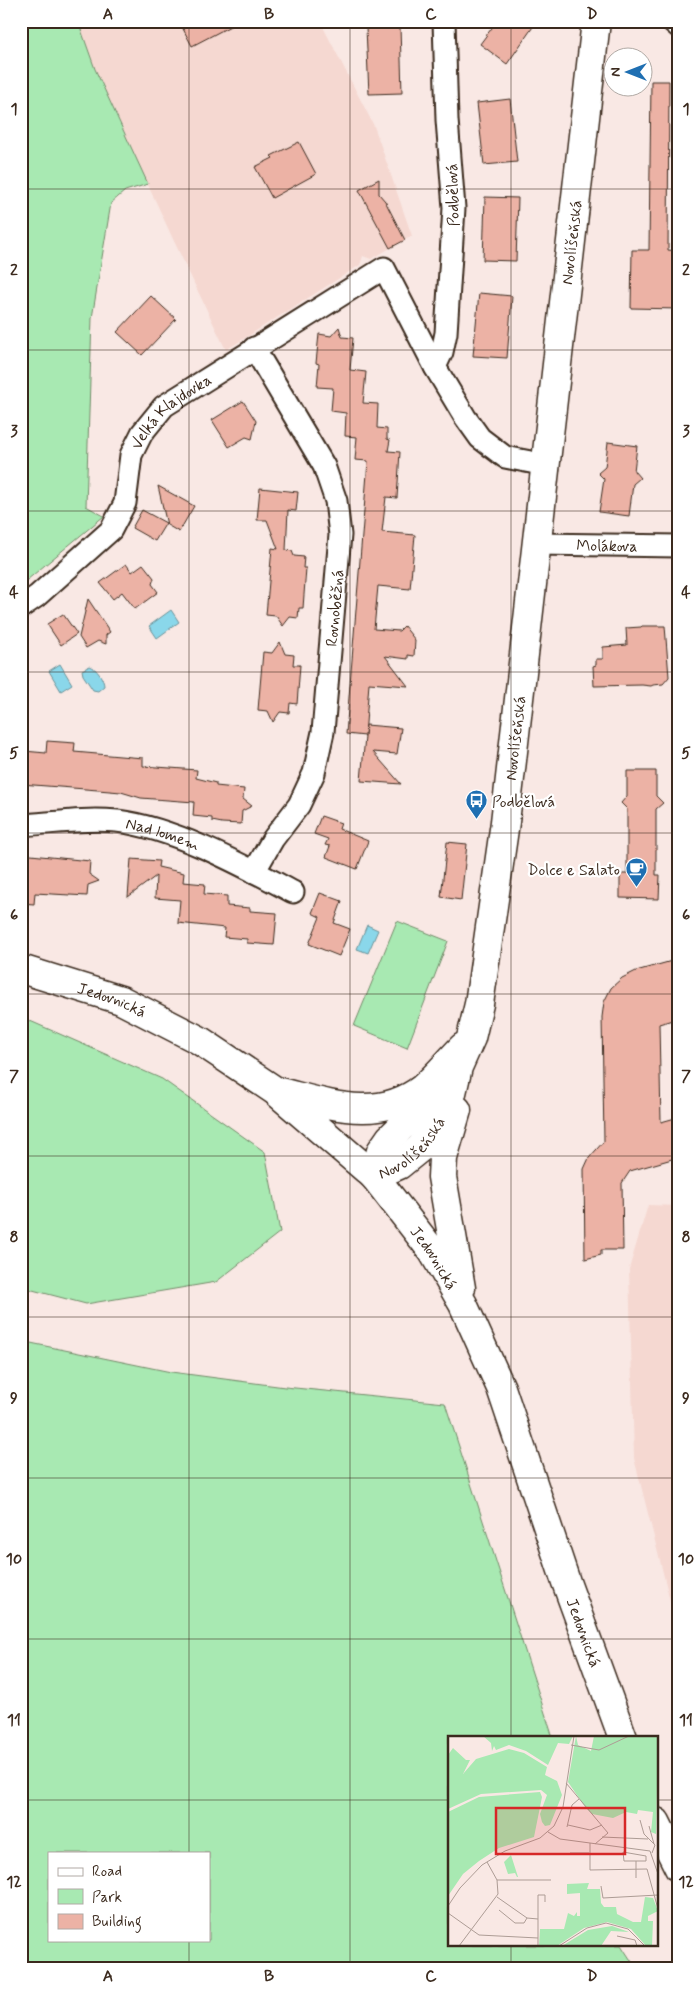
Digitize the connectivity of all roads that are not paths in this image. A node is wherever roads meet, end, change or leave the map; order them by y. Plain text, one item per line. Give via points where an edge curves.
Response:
1 (444, 21) edge
2 (596, 21) edge
3 (672, 21) edge
4 (679, 27) edge
5 (254, 348) junction
6 (436, 367) junction
7 (546, 465) junction
8 (536, 544) junction
9 (679, 546) edge
10 (21, 607) edge
11 (21, 825) edge
12 (254, 872) junction
13 (293, 892) dead end
14 (21, 969) edge
15 (471, 1038) junction
16 (274, 1090) junction
17 (374, 1176) junction
18 (464, 1304) junction
19 (622, 1736) edge
20 (658, 1826) edge
21 (679, 1868) edge

1 - 6 street, Podbělová via 454,208 446,333
2 - 7 street, Novolíšeňská
3 - 4 street
5 - 6 street, Velká Klajdovka via 384,268
5 - 10 street, Velká Klajdovka via 164,406 152,418 131,455 126,503 111,530
5 - 12 street, Rovnoběžná via 324,466 336,501 340,535 323,732 314,772 299,805 273,839
6 - 7 street via 480,438 505,457
7 - 8 street, Novolíšeňská
8 - 9 street, Molákova
8 - 15 street, Novolíšeňská via 505,822
11 - 12 street, Nad lomem via 90,820 137,825 175,837
12 - 13 street, Nad lomem
14 - 16 street, Jedovnická via 121,1000 199,1040
15 - 16 street via 423,1088 401,1101 374,1108 347,1109
15 - 17 street, Novolíšeňská via 437,1124 420,1148 399,1164
15 - 18 street via 460,1101 443,1158 442,1176
16 - 17 street, Jedovnická
17 - 18 street, Jedovnická via 433,1252
18 - 19 street, Jedovnická via 501,1388
20 - 21 street

